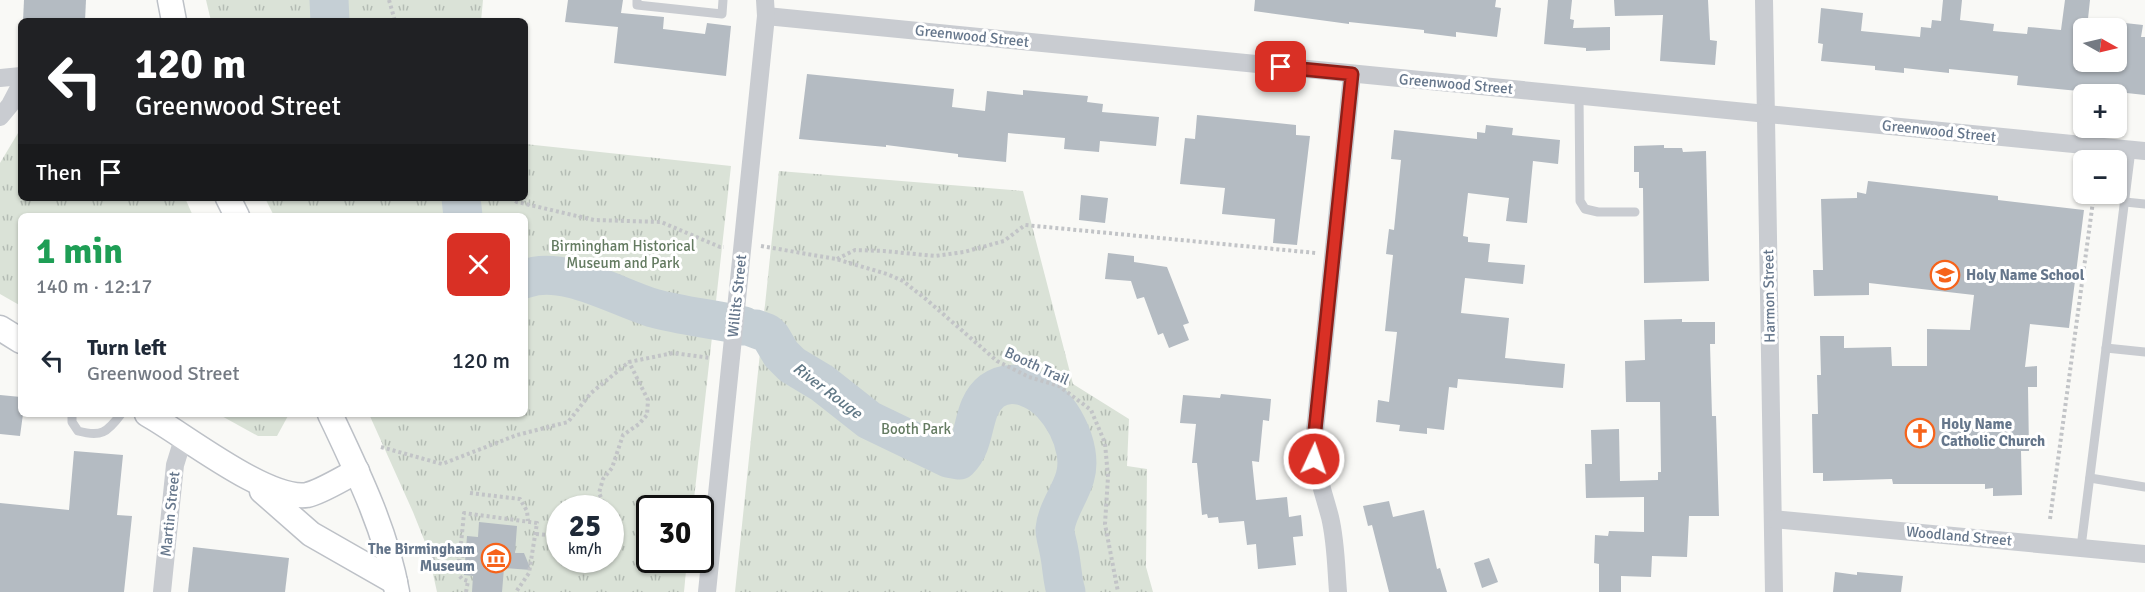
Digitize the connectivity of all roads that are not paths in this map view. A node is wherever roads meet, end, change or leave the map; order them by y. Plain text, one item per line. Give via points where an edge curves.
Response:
1 (170, 0) edge
2 (638, 0) edge
3 (723, 0) edge
4 (1764, 0) edge
5 (765, 8) edge
6 (173, 18) edge
7 (1352, 74) junction
8 (18, 76) edge
9 (0, 78) edge
10 (18, 90) edge
11 (1579, 95) junction
12 (1766, 114) junction
13 (0, 117) edge
14 (2138, 151) edge
15 (2127, 191) edge
16 (2127, 202) edge
17 (2124, 204) edge
18 (2145, 204) edge
19 (1635, 212) dead end
20 (0, 328) edge
21 (18, 339) edge
22 (2106, 348) junction
23 (2145, 352) edge
24 (72, 417) edge
25 (119, 417) edge
26 (152, 417) edge
27 (331, 417) edge
28 (184, 436) junction
29 (357, 471) junction
30 (243, 474) junction
31 (2090, 478) junction
32 (2145, 487) edge
33 (1773, 519) junction
34 (2081, 547) junction
35 (2145, 554) edge
36 (396, 587) edge
37 (162, 592) edge
38 (707, 592) edge
39 (1338, 592) edge
40 (1774, 592) edge

1 - 6 main road
2 - 3 lane via 637,5 722,14
4 - 12 street, Harmon Street
5 - 7 street, Greenwood Street
5 - 38 street, Willits Street
7 - 11 street, Greenwood Street
7 - 39 street via 1314,440 1314,459 1335,544
8 - 9 street
10 - 13 street
11 - 12 street, Greenwood Street
11 - 19 lane via 1580,201 1598,212
12 - 14 street, Greenwood Street
12 - 33 street, Harmon Street
14 - 15 lane
16 - 18 lane
17 - 22 lane
20 - 21 main road
22 - 23 lane
22 - 31 lane
24 - 25 lane via 78,431 98,435 111,428
26 - 28 main road
27 - 29 main road
28 - 30 main road
28 - 37 street, Martin Street via 175,465
29 - 30 main road via 308,495 286,494
29 - 36 main road
30 - 36 main road via 310,534
31 - 32 lane
31 - 34 lane
33 - 34 street, Woodland Street
33 - 40 street, Harmon Street
34 - 35 street, Woodland Street

